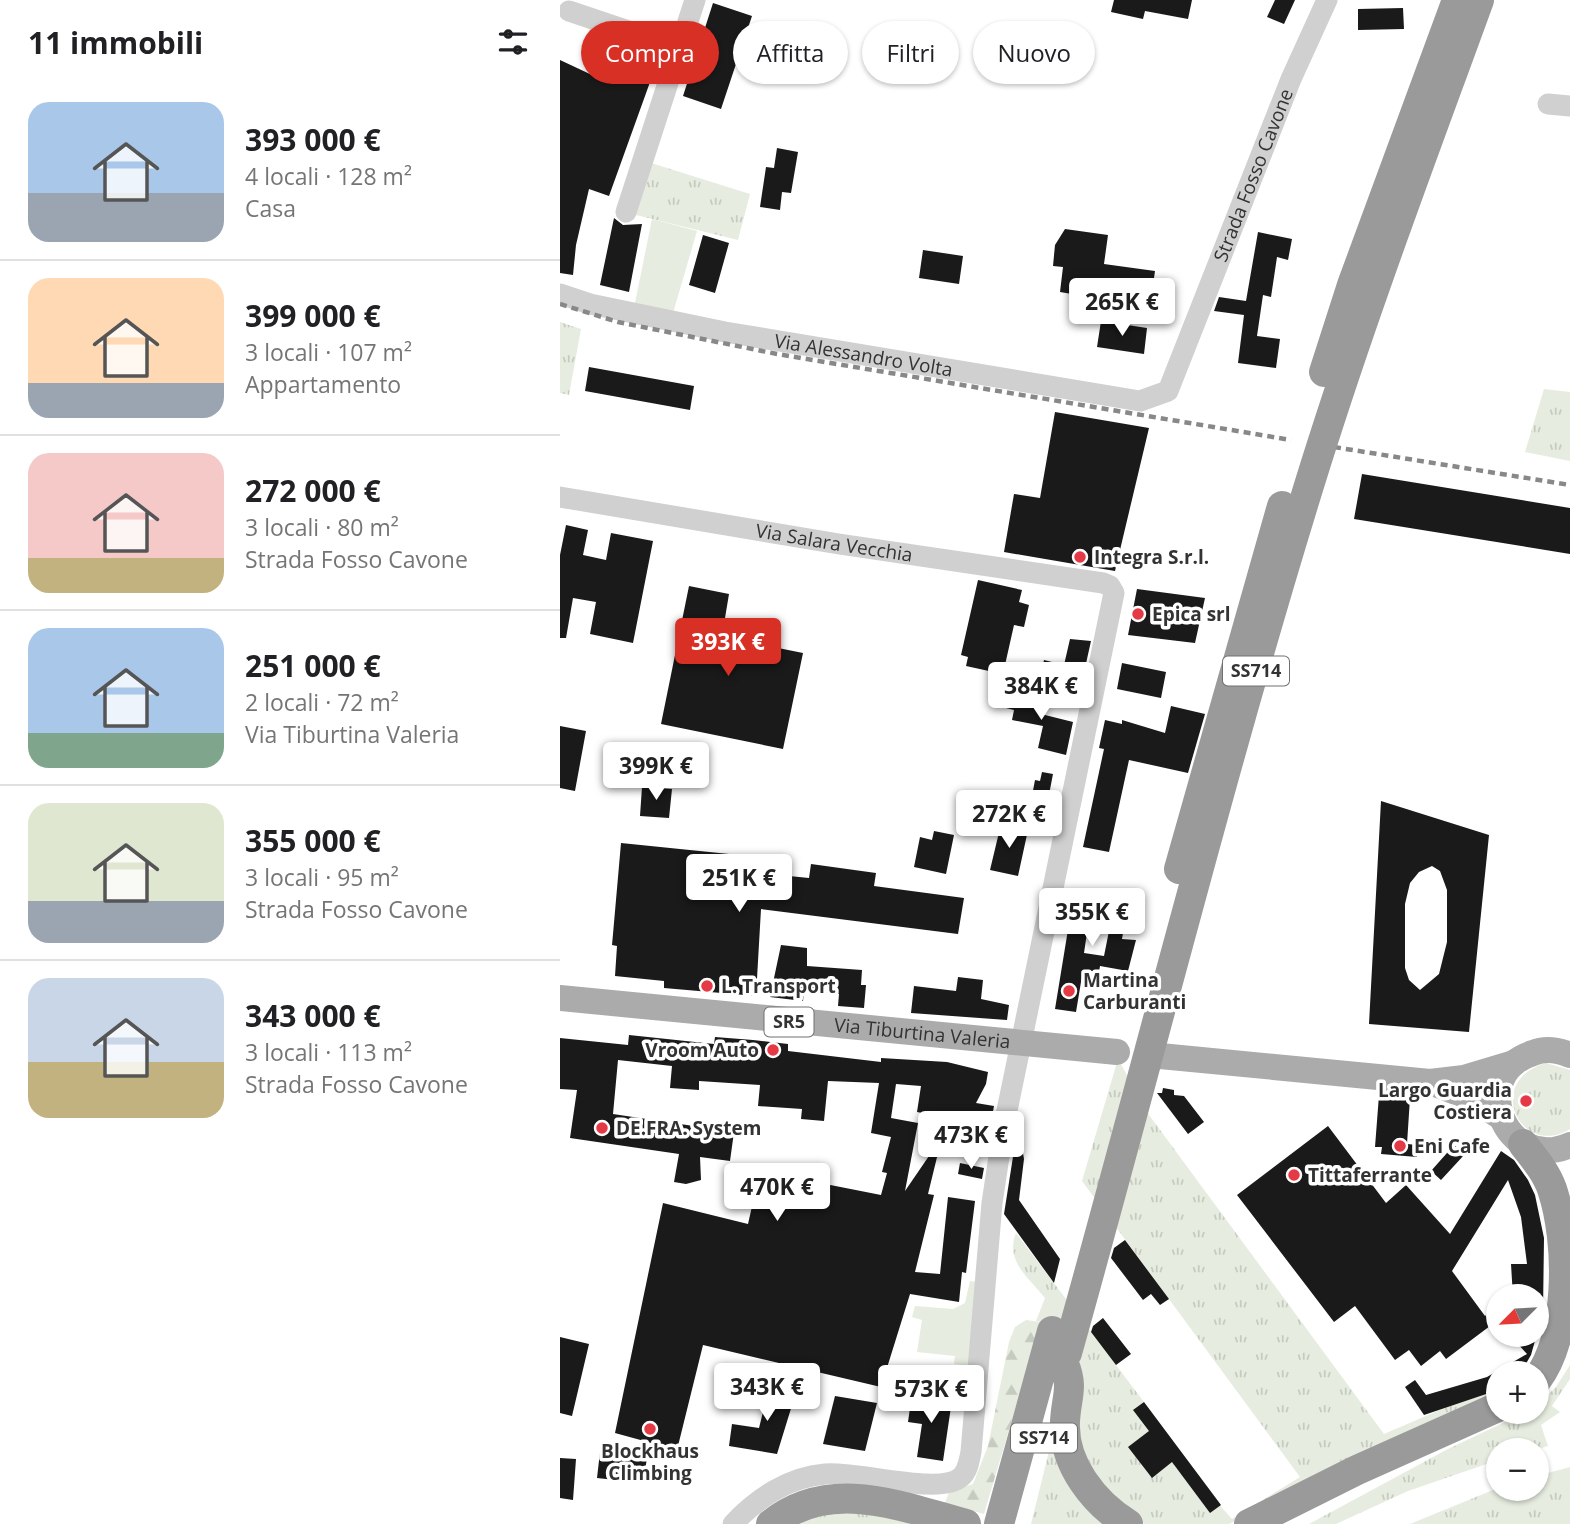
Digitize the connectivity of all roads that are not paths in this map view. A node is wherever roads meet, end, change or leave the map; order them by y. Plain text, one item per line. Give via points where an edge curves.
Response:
1 (695, 0) edge
2 (1327, 0) edge
3 (1457, 0) edge
4 (1479, 0) edge
5 (569, 11) dead end
6 (599, 21) edge
7 (688, 21) edge
8 (667, 84) edge
9 (1548, 104) dead end
10 (1570, 106) edge
11 (626, 212) dead end
12 (560, 294) edge
13 (1168, 391) joint
14 (560, 497) edge
15 (560, 998) edge
16 (1019, 1043) junction
17 (1116, 1052) dead end
18 (1570, 1055) edge
19 (1160, 1056) dead end
20 (1514, 1063) junction
21 (1430, 1082) junction
22 (1501, 1118) junction
23 (1523, 1144) junction
24 (1570, 1145) edge
25 (1570, 1180) edge
26 (1570, 1206) edge
27 (1061, 1349) junction
28 (1570, 1350) edge
29 (1549, 1364) edge
30 (1549, 1384) edge
31 (1486, 1412) edge
32 (1486, 1424) edge
33 (1011, 1517) edge
34 (733, 1524) edge
35 (771, 1524) edge
36 (966, 1524) edge
37 (1128, 1524) edge
38 (1249, 1524) edge
39 (1268, 1524) edge

1 - 7 street
2 - 13 street, Strada Fosso Cavone via 1290,79
3 - 27 highway, SS714, bridge via 1352,285 1294,464 1204,774
4 - 27 highway, SS714, bridge via 1369,301 1316,464
5 - 6 street
8 - 11 street
9 - 10 street
12 - 13 street, Via Alessandro Volta via 725,332 1140,401
14 - 16 street, Via Salara Vecchia via 1110,586 1114,597 1110,620
15 - 16 main road, Via Tiburtina Valeria / SR5
16 - 17 main road, Via Tiburtina Valeria / SR5
16 - 34 street via 993,1195 967,1471 951,1483 932,1485 866,1474 813,1475 763,1497
18 - 20 main road via 1539,1051
19 - 21 main road
20 - 21 main road via 1464,1079
20 - 22 main road via 1499,1088
21 - 22 main road via 1471,1098
22 - 23 main road
23 - 24 main road via 1544,1150
23 - 29 highway via 1545,1174 1556,1203 1567,1293 1565,1329
25 - 26 highway
27 - 33 highway, SS714
27 - 37 highway via 1072,1382 1065,1423 1072,1458 1091,1493
28 - 30 highway
31 - 38 highway
32 - 39 highway
35 - 36 highway via 802,1505 842,1497

